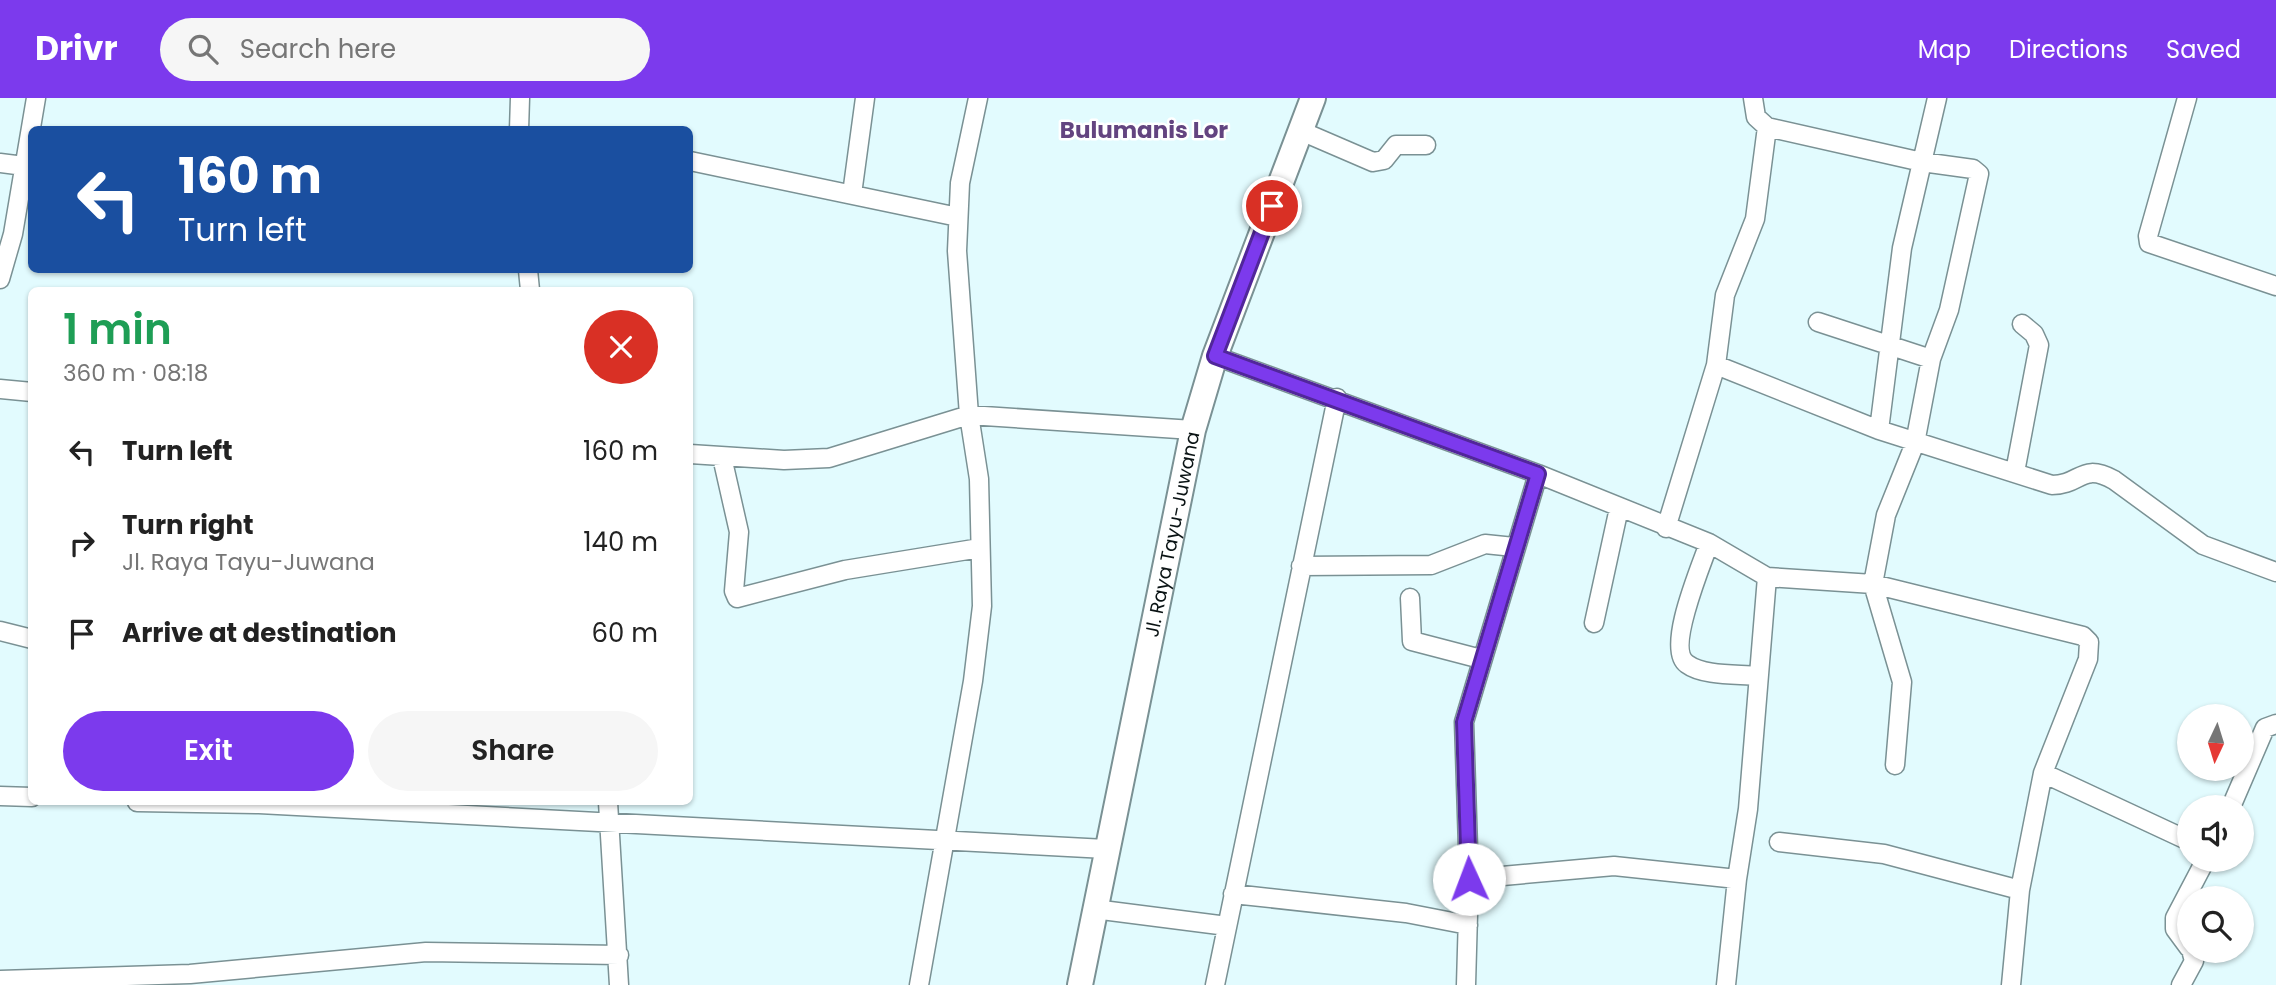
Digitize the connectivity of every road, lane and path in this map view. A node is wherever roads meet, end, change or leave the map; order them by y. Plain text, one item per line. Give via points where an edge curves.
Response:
1 (36, 98) edge
2 (520, 98) edge
3 (866, 98) edge
4 (978, 98) edge
5 (1313, 98) edge
6 (1753, 98) edge
7 (1937, 98) edge
8 (2187, 98) edge
9 (33, 126) edge
10 (519, 126) edge
11 (1767, 127) junction
12 (1301, 131) junction
13 (1426, 145) dead end
14 (693, 162) edge
15 (1922, 162) junction
16 (0, 163) edge
17 (28, 167) edge
18 (852, 194) junction
19 (957, 217) junction
20 (0, 279) edge
21 (2276, 286) edge
22 (1818, 322) dead end
23 (2022, 324) dead end
24 (1891, 347) junction
25 (1215, 356) junction
26 (1931, 359) junction
27 (1716, 365) junction
28 (0, 388) edge
29 (28, 392) edge
30 (1337, 398) junction
31 (970, 415) junction
32 (1193, 430) junction
33 (1879, 430) junction
34 (1915, 443) junction
35 (693, 454) edge
36 (722, 457) junction
37 (2015, 472) junction
38 (1538, 474) junction
39 (1619, 508) junction
40 (1666, 528) junction
41 (1709, 543) junction
42 (1514, 547) junction
43 (980, 548) junction
44 (1301, 566) junction
45 (2276, 572) edge
46 (1767, 577) junction
47 (1873, 584) junction
48 (1409, 598) dead end
49 (1594, 623) dead end
50 (0, 631) edge
51 (28, 638) edge
52 (1481, 659) junction
53 (1757, 676) junction
54 (2276, 724) edge
55 (1895, 765) dead end
56 (2043, 773) junction
57 (2236, 795) edge
58 (0, 796) edge
59 (28, 797) edge
60 (208, 805) edge
61 (608, 805) edge
62 (611, 822) junction
63 (2177, 835) edge
64 (945, 839) junction
65 (1779, 842) dead end
66 (1106, 849) junction
67 (1737, 878) junction
68 (1469, 879) junction
69 (2020, 890) junction
70 (1233, 894) junction
71 (1094, 909) junction
72 (2177, 914) edge
73 (1468, 925) junction
74 (1227, 926) junction
75 (2177, 932) edge
76 (619, 955) junction
77 (2193, 963) edge
78 (0, 979) edge
79 (619, 985) edge
80 (919, 985) edge
81 (1080, 985) edge
82 (1215, 985) edge
83 (1466, 985) edge
84 (1726, 985) edge
85 (2011, 985) edge
86 (2182, 985) edge

1 - 9 street
2 - 10 street
3 - 18 street
4 - 19 street
5 - 12 main road, Jl. Raya Tayu-Juwana
6 - 11 street via 1756,117
7 - 15 street
8 - 21 street via 2149,243
11 - 15 street
11 - 27 street via 1755,219 1725,295
12 - 13 street via 1373,162 1384,160 1396,145
12 - 25 main road, Jl. Raya Tayu-Juwana
14 - 18 street
15 - 24 street via 1902,248
15 - 26 street via 1973,169 1979,174 1950,310
16 - 17 street
17 - 20 street
18 - 19 street
19 - 31 street
22 - 24 street
23 - 37 street via 2039,345
24 - 26 street
24 - 33 street
25 - 30 street
25 - 32 main road, Jl. Raya Tayu-Juwana
26 - 34 street
27 - 33 street
27 - 40 street
28 - 29 street
30 - 38 street
30 - 44 street
31 - 32 street
31 - 36 street via 830,458
31 - 43 street via 979,479
32 - 66 main road, Jl. Raya Tayu-Juwana
33 - 34 street
34 - 37 street
34 - 47 street via 1886,515
35 - 36 street
36 - 43 street via 739,532 737,598 845,570
37 - 45 street via 2058,485 2086,471 2097,472 2203,545
38 - 39 street
38 - 42 street
39 - 40 street
39 - 49 street
40 - 41 street
41 - 46 street
41 - 53 street via 1684,617 1681,657 1699,668
42 - 44 street via 1485,544 1431,565
42 - 52 street
43 - 64 street via 982,606 973,681
44 - 70 street
46 - 47 street
46 - 53 street
47 - 55 street via 1902,682
47 - 56 street via 2083,636 2089,642 2088,659
48 - 52 street via 1413,643
50 - 51 street
52 - 68 street via 1464,722
53 - 67 street via 1748,809
54 - 57 street via 2264,728
56 - 63 street
56 - 69 street
58 - 59 street
60 - 62 street
61 - 62 street
62 - 64 street
62 - 76 street
64 - 66 street
64 - 80 street
65 - 69 street via 1884,854
66 - 71 main road, Jl. Raya Tayu-Juwana
67 - 68 street via 1614,866
67 - 84 street
68 - 73 street
69 - 85 street
70 - 73 street via 1353,905
70 - 74 street
71 - 74 street
71 - 81 main road, Jl. Raya Tayu-Juwana
72 - 75 street
73 - 83 street
74 - 82 street
76 - 78 street via 426,952 190,974
76 - 79 street
77 - 86 street

